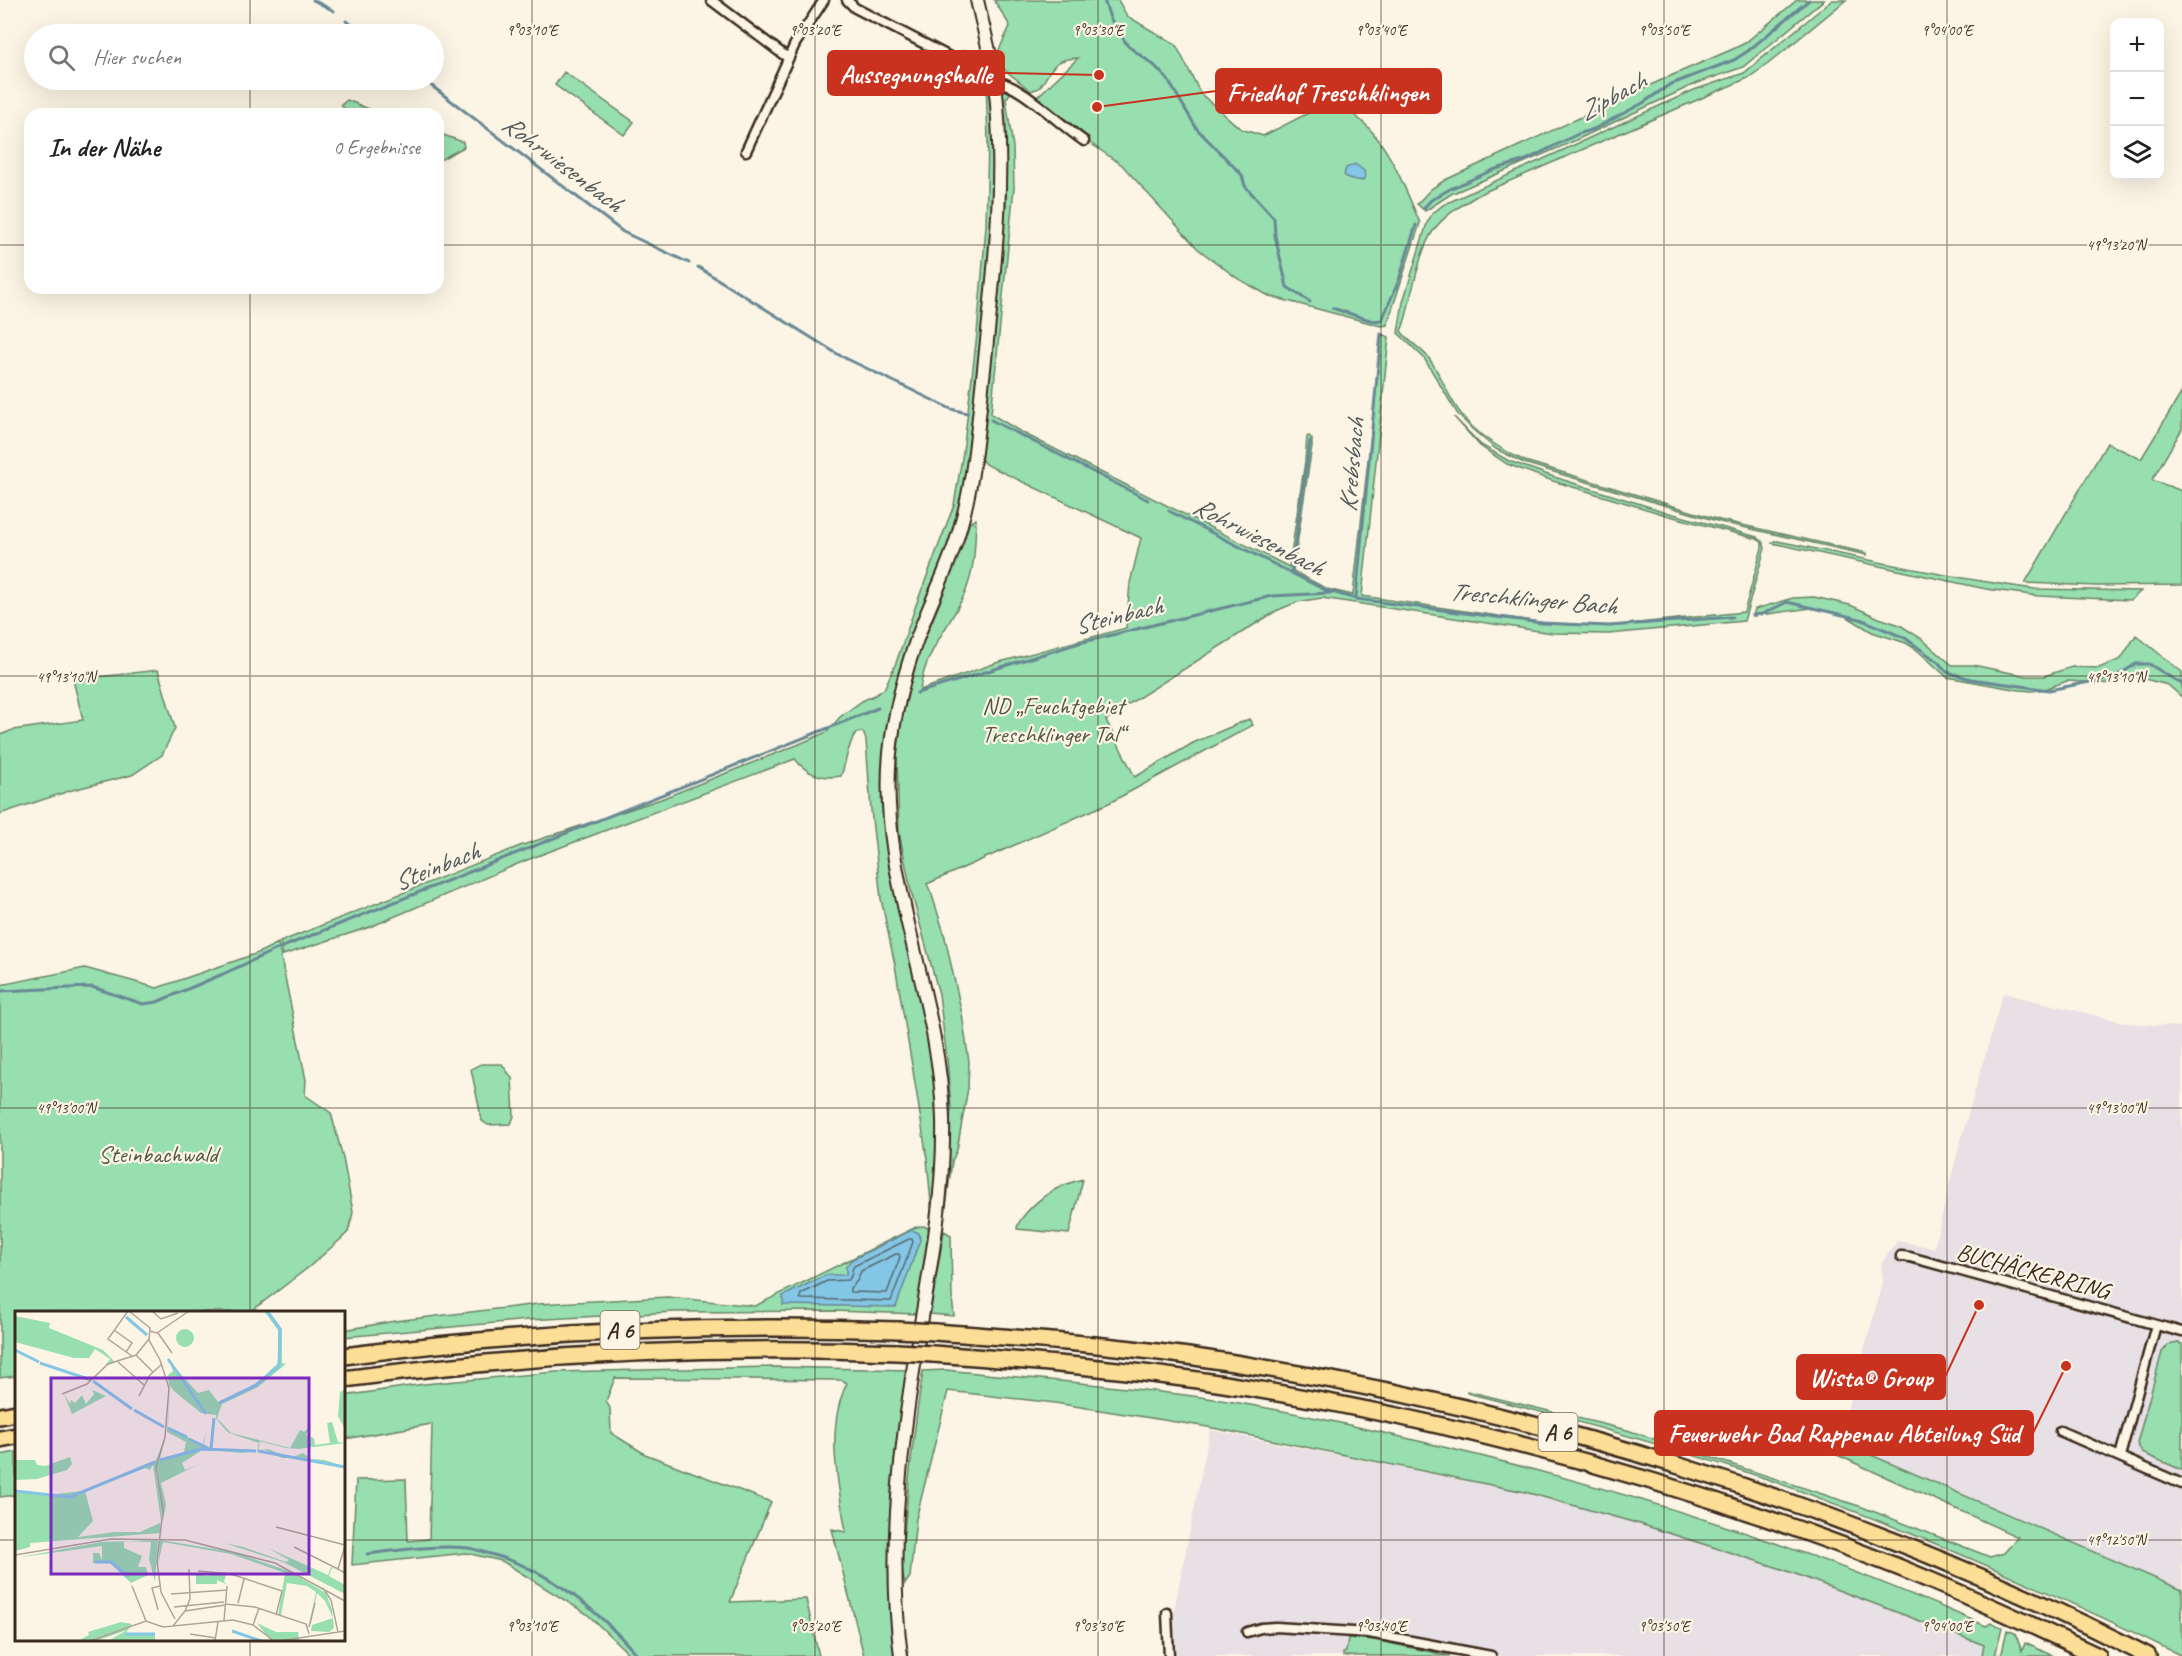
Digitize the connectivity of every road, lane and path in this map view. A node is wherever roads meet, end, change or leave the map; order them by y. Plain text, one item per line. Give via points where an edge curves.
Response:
1 (711, 0) edge
2 (824, 0) edge
3 (847, 0) edge
4 (977, 0) edge
5 (965, 56) dead end
6 (788, 58) junction
7 (994, 81) junction
8 (1084, 141) dead end
9 (746, 151) dead end
10 (1901, 1256) dead end
11 (2156, 1325) junction
12 (2182, 1332) edge
13 (345, 1356) edge
14 (345, 1379) edge
15 (15, 1413) edge
16 (0, 1416) edge
17 (2060, 1431) dead end
18 (15, 1436) edge
19 (0, 1439) edge
20 (2120, 1456) junction
21 (2182, 1484) edge
22 (1167, 1613) dead end
23 (1247, 1632) dead end
24 (901, 1656) edge
25 (1169, 1656) edge
26 (1491, 1656) edge
27 (2098, 1656) edge
28 (2148, 1656) edge

1 - 6 street
2 - 6 street
3 - 5 street via 855,8 952,58
4 - 7 street
6 - 9 street
7 - 8 street via 1016,89
7 - 24 street via 999,225 968,497 953,551 901,690 889,776 896,866 933,1023 943,1116 937,1225 897,1484 894,1545
10 - 11 street, BUCHÄCKERRING
11 - 12 street, BUCHÄCKERRING
11 - 20 street
13 - 28 highway, A 6, bridge via 455,1342 745,1327 935,1332 1044,1340 1220,1361 1368,1387 1549,1429 1736,1485 1955,1567
14 - 27 highway, A 6, bridge via 503,1360 632,1351 792,1349 1056,1363 1224,1384 1493,1438 1731,1506 1899,1567
15 - 16 highway
17 - 20 street
18 - 19 highway
20 - 21 street
22 - 25 street
23 - 26 street via 1276,1627 1368,1633

